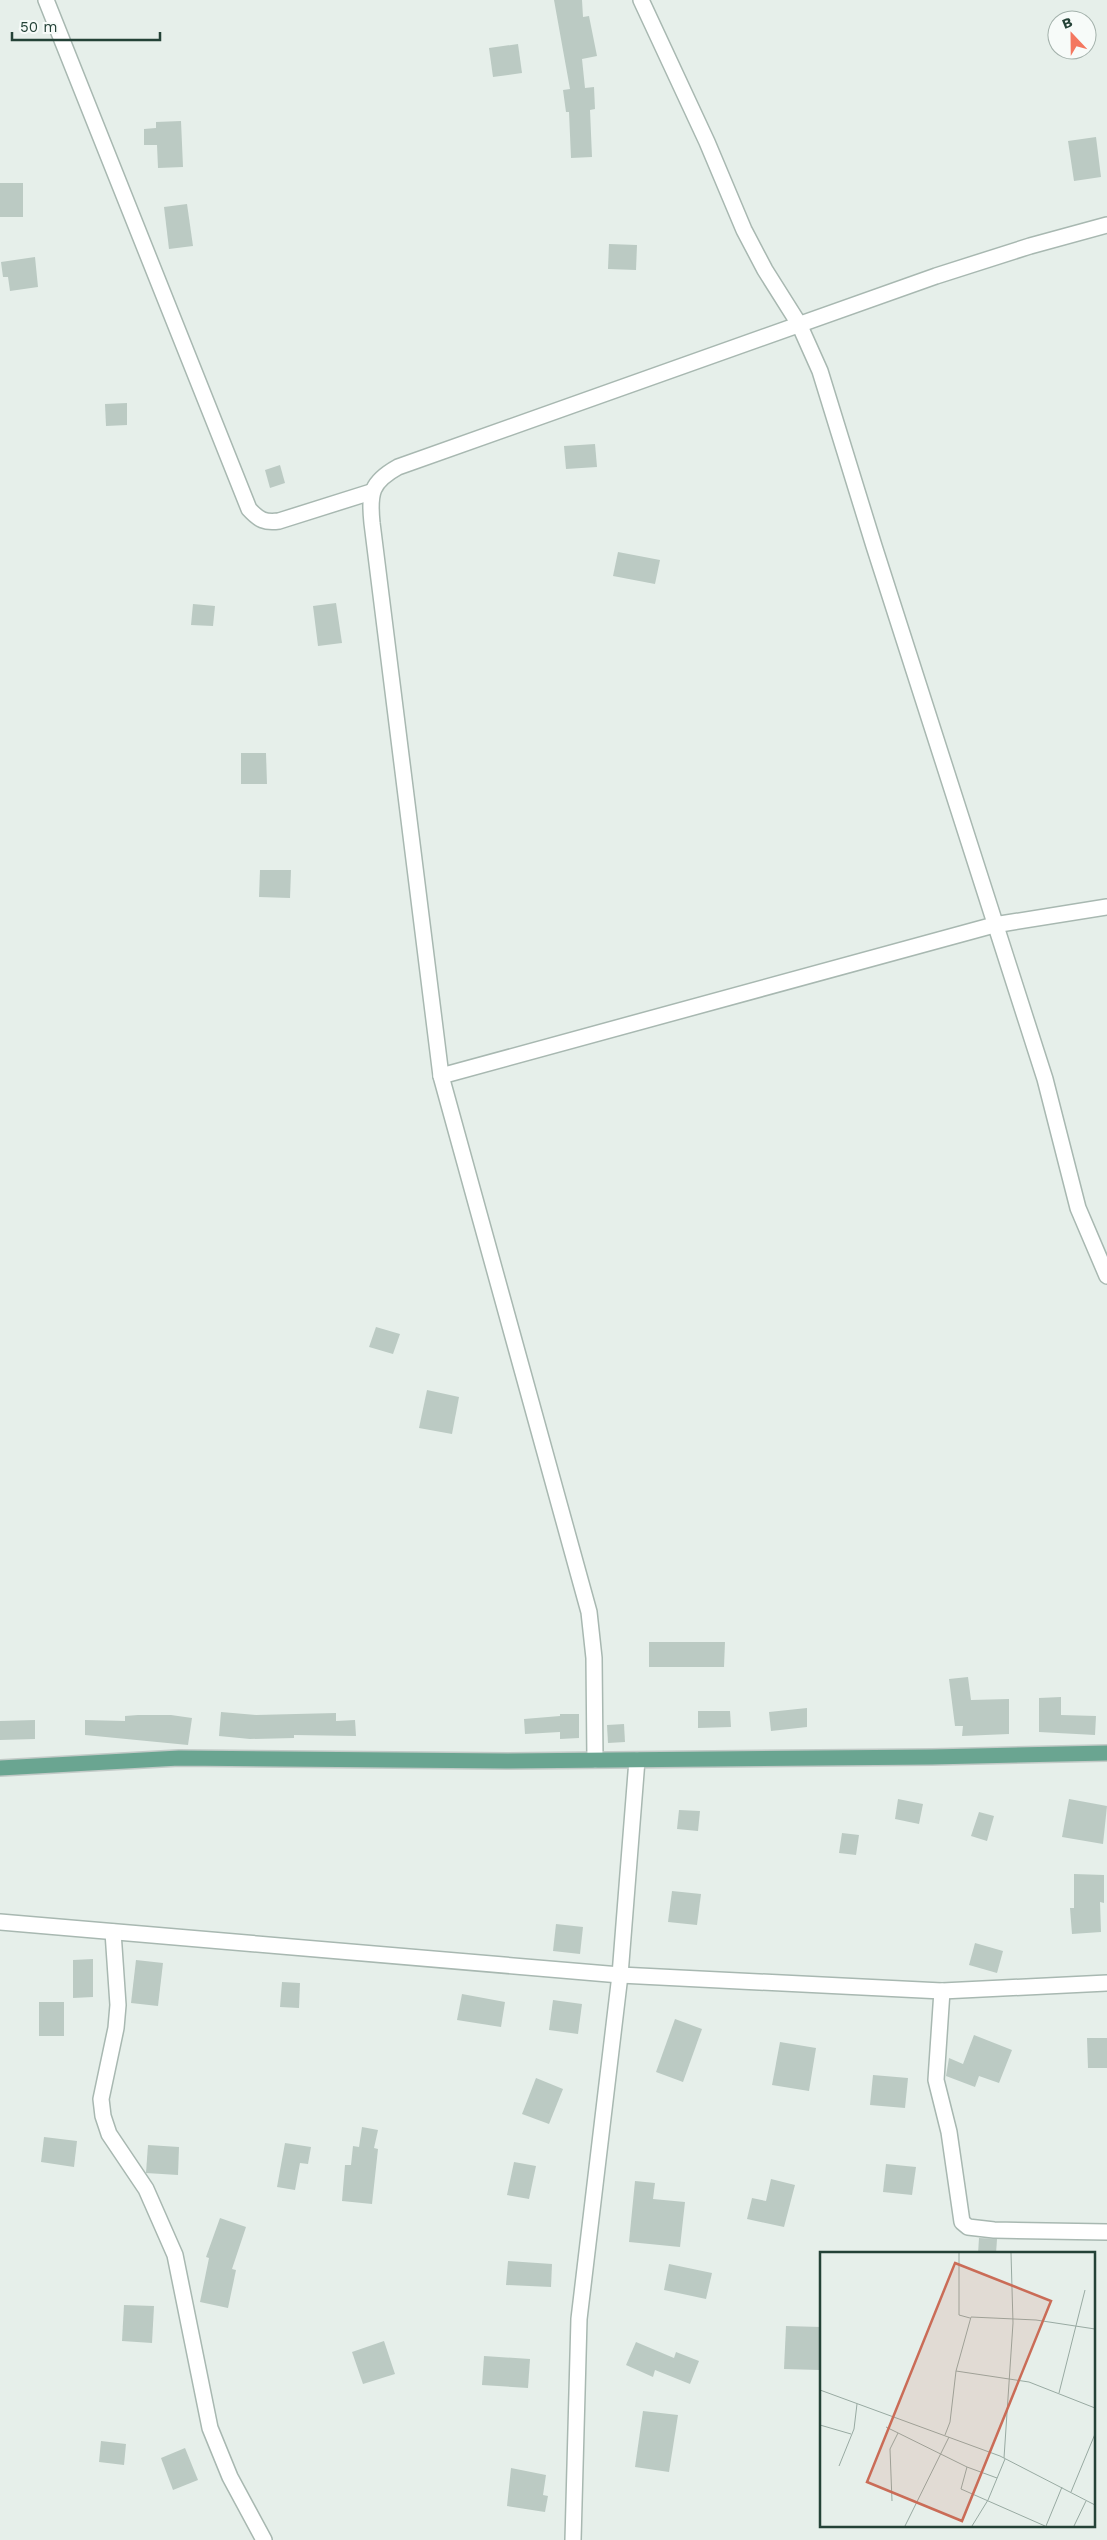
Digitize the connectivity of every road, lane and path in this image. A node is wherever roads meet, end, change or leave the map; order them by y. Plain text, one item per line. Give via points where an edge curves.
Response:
1 (46, 0) edge
2 (642, 0) edge
3 (1107, 225) edge
4 (799, 324) junction
5 (372, 492) junction
6 (1107, 907) edge
7 (994, 925) junction
8 (441, 1076) junction
9 (1107, 1276) edge
10 (1107, 1752) edge
11 (595, 1760) junction
12 (637, 1760) junction
13 (0, 1768) edge
14 (0, 1922) edge
15 (113, 1932) junction
16 (620, 1975) junction
17 (1107, 1983) edge
18 (942, 1991) junction
19 (1107, 2232) edge
20 (264, 2540) edge
21 (573, 2540) edge

1 - 5 street via 250,509 268,523
2 - 4 street via 751,244
3 - 4 street via 1020,249
4 - 5 street via 398,467 386,474
4 - 7 street via 812,348 835,416
5 - 8 street via 372,523
6 - 7 street
7 - 8 street
7 - 9 street via 1045,1079 1078,1208
8 - 11 street via 590,1612
10 - 12 main road
11 - 12 main road
11 - 13 main road via 179,1758
12 - 16 street
14 - 15 street
15 - 16 street
15 - 20 street via 118,2005 101,2099 103,2116 109,2134 146,2189 175,2255 210,2428 230,2477
16 - 18 street
16 - 21 street via 579,2319
17 - 18 street
18 - 19 street via 936,2080 949,2132 962,2222 968,2227 994,2230

